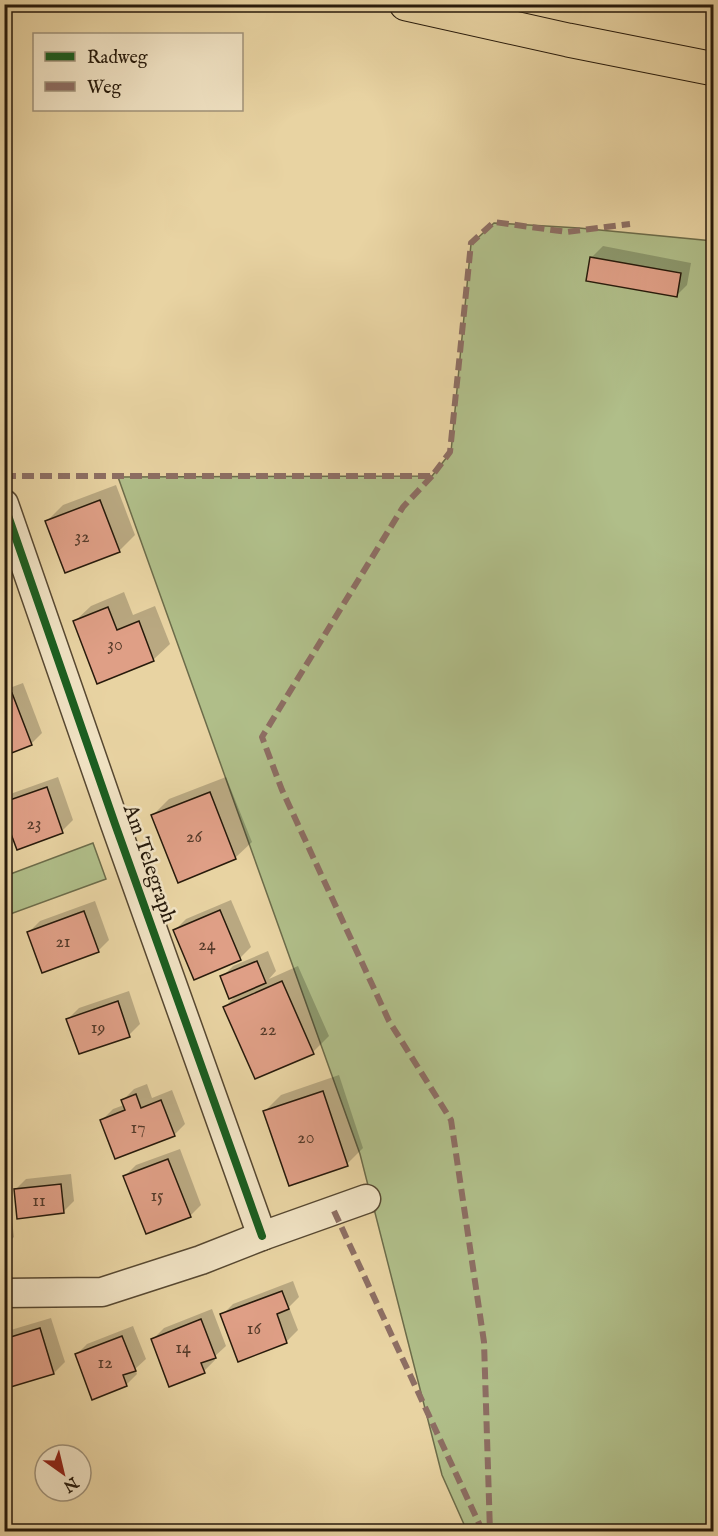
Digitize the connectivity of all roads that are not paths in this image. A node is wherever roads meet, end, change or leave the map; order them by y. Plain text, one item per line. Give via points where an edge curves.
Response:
1 (406, 4) edge
2 (714, 69) edge
3 (4, 504) edge
4 (366, 1199) dead end
5 (262, 1236) junction
6 (4, 1293) edge

1 - 2 main road
3 - 5 street, Am Telegraph
4 - 5 street
5 - 6 street via 102,1292

